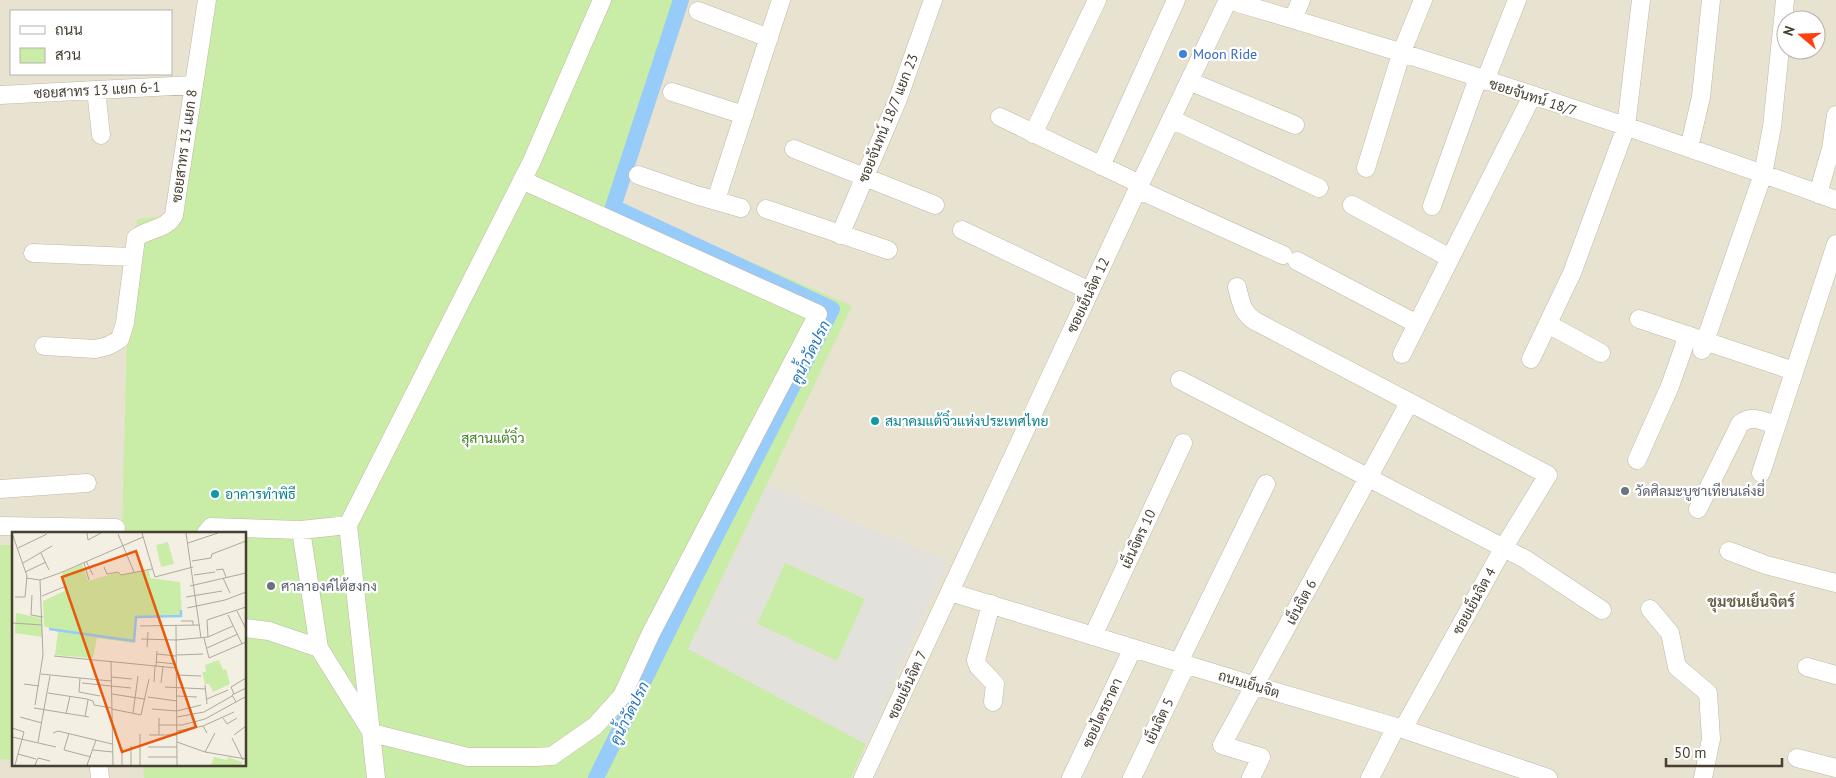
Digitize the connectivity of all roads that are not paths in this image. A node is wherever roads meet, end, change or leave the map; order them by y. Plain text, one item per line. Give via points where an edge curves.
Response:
1 (207, 0) edge
2 (602, 0) edge
3 (781, 0) edge
4 (933, 0) edge
5 (1097, 0) edge
6 (1176, 0) edge
7 (1228, 0) edge
8 (1300, 0) edge
9 (1423, 0) edge
10 (1517, 0) edge
11 (1641, 0) edge
12 (1711, 0) edge
13 (1785, 0) edge
14 (698, 11) dead end
15 (1293, 19) junction
16 (769, 38) junction
17 (1401, 54) junction
18 (1481, 80) junction
19 (1189, 81) junction
20 (193, 85) junction
21 (96, 90) junction
22 (672, 92) dead end
23 (0, 95) edge
24 (1532, 96) junction
25 (744, 115) junction
26 (1836, 115) edge
27 (1000, 117) dead end
28 (1171, 119) junction
29 (1295, 125) dead end
30 (1626, 127) junction
31 (1033, 134) junction
32 (101, 135) dead end
33 (1689, 148) junction
34 (794, 149) dead end
35 (1101, 166) junction
36 (1366, 168) dead end
37 (1763, 174) junction
38 (638, 175) dead end
39 (864, 177) junction
40 (522, 180) junction
41 (1138, 186) junction
42 (1319, 188) dead end
43 (1818, 194) junction
44 (716, 200) junction
45 (1836, 200) edge
46 (935, 205) dead end
47 (1352, 205) dead end
48 (1432, 206) dead end
49 (741, 208) dead end
50 (766, 208) dead end
51 (962, 230) dead end
52 (840, 235) junction
53 (1836, 244) edge
54 (888, 250) dead end
55 (33, 253) dead end
56 (132, 257) junction
57 (1450, 258) junction
58 (1237, 288) dead end
59 (1090, 290) junction
60 (1639, 319) dead end
61 (1417, 324) junction
62 (1548, 324) junction
63 (1698, 342) junction
64 (44, 346) dead end
65 (1600, 353) dead end
66 (1402, 354) dead end
67 (1531, 360) dead end
68 (1794, 371) junction
69 (1180, 380) dead end
70 (1409, 403) junction
71 (1776, 425) junction
72 (1183, 442) dead end
73 (1637, 460) dead end
74 (1761, 473) dead end
75 (1368, 477) junction
76 (87, 483) dead end
77 (1266, 484) dead end
78 (0, 489) edge
79 (1698, 509) dead end
80 (348, 525) junction
81 (0, 526) edge
82 (116, 528) dead end
83 (301, 530) junction
84 (207, 532) edge
85 (1504, 547) junction
86 (1729, 551) dead end
87 (1836, 583) edge
88 (950, 592) junction
89 (991, 604) junction
90 (1650, 609) dead end
91 (1602, 610) dead end
92 (246, 628) edge
93 (1093, 636) junction
94 (319, 648) junction
95 (1133, 648) junction
96 (1182, 664) junction
97 (1807, 667) dead end
98 (1836, 675) edge
99 (1256, 686) junction
100 (993, 702) dead end
101 (1399, 728) junction
102 (372, 733) junction
103 (1797, 758) dead end
104 (1836, 768) edge
105 (376, 778) edge
106 (864, 778) edge
107 (1071, 778) edge
108 (1132, 778) edge
109 (1251, 778) edge
110 (1370, 778) edge
111 (1548, 778) edge
112 (1703, 778) edge

1 - 20 street, ซอยสาทร 13 แยก 8
2 - 40 street
3 - 16 street
4 - 39 street, ซอยจันทน์ 18/7 แยก 23 via 898,99
5 - 31 street
6 - 35 street
7 - 15 street, ซอยจันทน์ 18/7
7 - 19 street, ซอยเย็นจิต 12
8 - 15 street
9 - 17 street
10 - 18 street
11 - 30 street
12 - 33 street via 1702,97
13 - 37 street via 1772,127
14 - 16 street
15 - 17 street, ซอยจันทน์ 18/7
16 - 25 street
17 - 18 street, ซอยจันทน์ 18/7
17 - 36 street
18 - 24 street, ซอยจันทน์ 18/7
18 - 48 street
19 - 28 street, ซอยเย็นจิต 12
19 - 29 street
20 - 21 street, ซอยสาทร 13 แยก 6-1
20 - 56 street, ซอยสาทร 13 แยก 8 via 174,215 168,224 136,238
21 - 23 street, ซอยสาทร 13 แยก 6-1
21 - 32 street
22 - 25 street
24 - 30 street, ซอยจันทน์ 18/7
24 - 57 street
25 - 44 street
26 - 43 street via 1831,149
27 - 31 street
28 - 41 street, ซอยเย็นจิต 12
28 - 42 street
30 - 33 street, ซอยจันทน์ 18/7
30 - 62 street via 1572,273
31 - 35 street
33 - 37 street, ซอยจันทน์ 18/7
34 - 39 street
35 - 41 street
37 - 43 street, ซอยจันทน์ 18/7
37 - 63 street
38 - 44 street
39 - 46 street
39 - 52 street, ซอยจันทน์ 18/7 แยก 23
40 - 80 street
40 - 102 street via 818,314 650,633 622,696 595,726 552,756 535,757 468,757
41 - 59 street, ซอยเย็นจิต 12
41 - 61 street via 1290,258
43 - 45 street, ซอยจันทน์ 18/7
44 - 49 street
47 - 57 street
50 - 52 street
51 - 59 street
52 - 54 street
53 - 68 street
55 - 56 street
56 - 64 street, ซอยสาทร 13 แยก 8 via 125,323 120,338 95,349
57 - 61 street
58 - 70 street via 1246,316
59 - 88 street, ซอยเย็นจิต 12
60 - 63 street
61 - 66 street
62 - 65 street
62 - 67 street
63 - 68 street
63 - 73 street via 1670,386
68 - 71 street
69 - 75 street
70 - 75 street, เย็นจิต 6
70 - 85 street, ซอยเย็นจิต 4 via 1548,475
71 - 74 street
71 - 79 street via 1755,418 1740,424
72 - 93 street, เย็นจิตร 10
75 - 85 street
75 - 99 street, เย็นจิต 6
76 - 78 street
77 - 96 street, เย็นจิต 5
80 - 83 street
80 - 102 street
81 - 82 street
83 - 84 street via 210,527
83 - 94 street
85 - 91 street via 1545,570
85 - 101 street, ซอยเย็นจิต 4
86 - 87 street via 1766,565
88 - 89 street, ถนนเย็นจิต
88 - 106 street, ซอยเย็นจิต 7
89 - 93 street, ถนนเย็นจิต
89 - 100 street via 976,660 995,684
90 - 112 street via 1670,633 1677,667 1708,693 1711,739
92 - 94 street via 269,630
93 - 95 street, ถนนเย็นจิต
94 - 102 street
95 - 96 street, ถนนเย็นจิต
95 - 107 street, ซอยไตรธาดา
96 - 99 street, ถนนเย็นจิต
96 - 108 street, เย็นจิต 5
97 - 98 street
99 - 101 street, ถนนเย็นจิต
99 - 109 street, เย็นจิต 6 via 1222,745 1261,758
101 - 110 street, ซอยเย็นจิต 4
101 - 111 street, ถนนเย็นจิต
102 - 105 street
103 - 104 street

